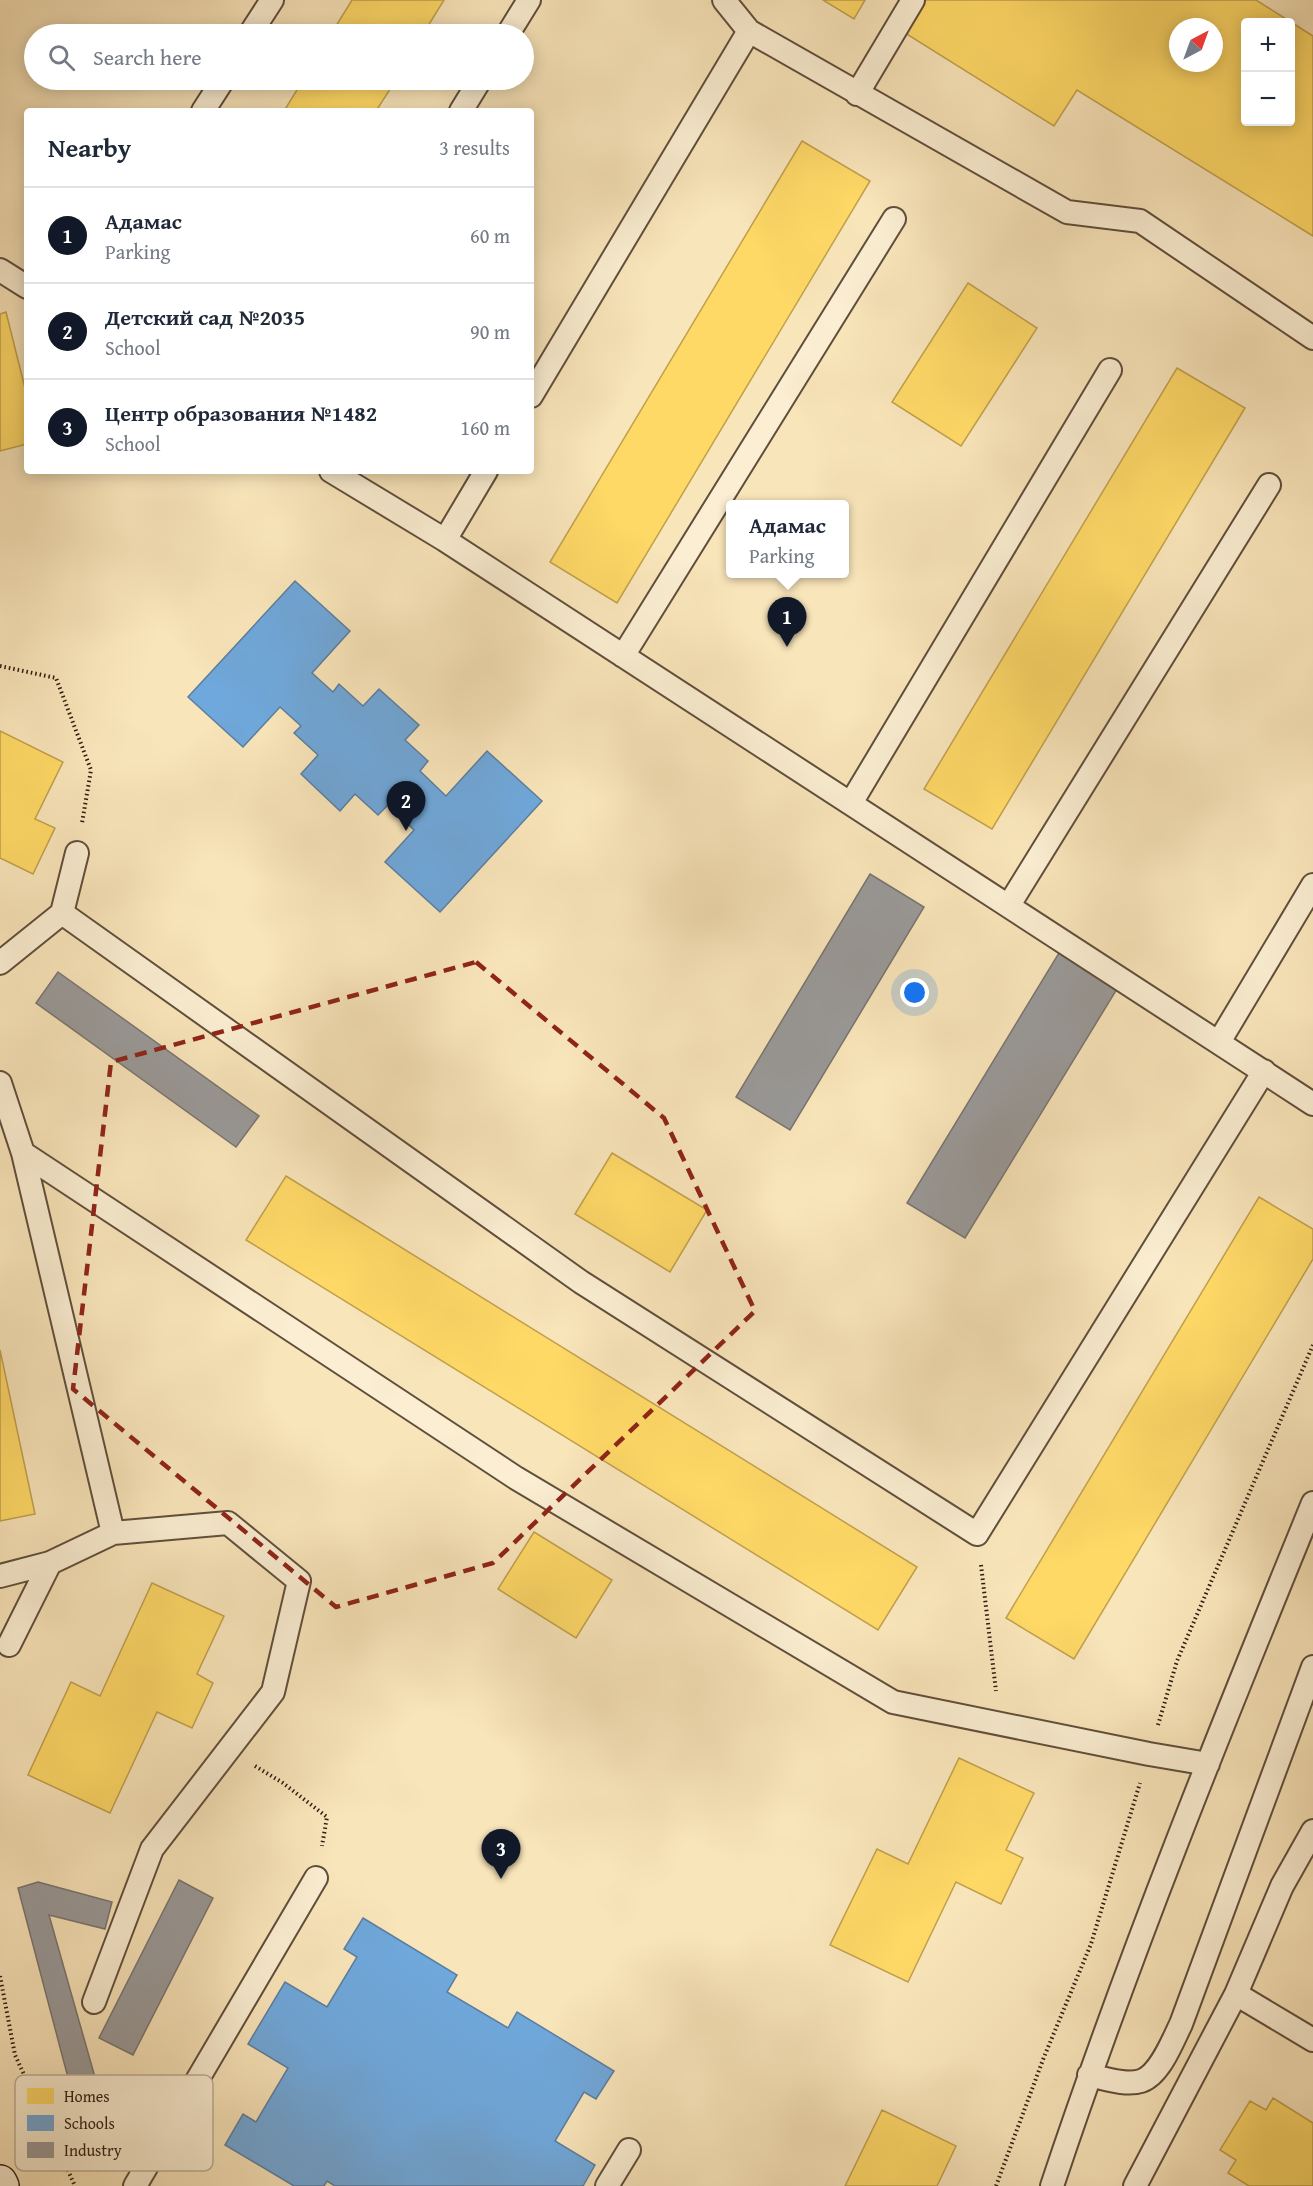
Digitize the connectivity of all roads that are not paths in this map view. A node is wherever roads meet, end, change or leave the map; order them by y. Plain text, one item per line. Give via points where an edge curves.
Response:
1 (272, 0) edge
2 (529, 0) edge
3 (724, 0) edge
4 (914, 0) edge
5 (256, 24) edge
6 (514, 24) edge
7 (749, 31) junction
8 (217, 90) edge
9 (474, 90) edge
10 (856, 94) junction
11 (205, 108) edge
12 (463, 108) edge
13 (894, 219) dead end
14 (0, 270) edge
15 (24, 285) edge
16 (1313, 338) edge
17 (1110, 370) dead end
18 (534, 391) edge
19 (336, 474) edge
20 (484, 474) edge
21 (1269, 485) dead end
22 (445, 540) junction
23 (623, 656) junction
24 (851, 803) junction
25 (77, 853) road end
26 (1313, 885) edge
27 (1009, 905) junction
28 (62, 913) junction
29 (0, 963) edge
30 (1219, 1042) junction
31 (1264, 1071) junction
32 (0, 1083) edge
33 (1313, 1104) edge
34 (24, 1153) junction
35 (1313, 1503) edge
36 (113, 1533) junction
37 (50, 1563) junction
38 (0, 1576) edge
39 (9, 1646) dead end
40 (1313, 1667) edge
41 (1208, 1764) junction
42 (1313, 1831) edge
43 (316, 1878) road end
44 (1236, 1994) junction
45 (94, 2002) dead end
46 (1313, 2040) edge
47 (204, 2075) edge
48 (1089, 2075) junction
49 (629, 2150) dead end
50 (0, 2181) edge
51 (1139, 2184) edge
52 (2, 2186) edge
53 (607, 2186) edge
54 (1052, 2186) edge

1 - 5 lane
2 - 6 lane
3 - 7 lane
4 - 10 lane
7 - 10 lane
7 - 18 lane
8 - 11 lane
9 - 12 lane
10 - 16 lane via 1067,212 1140,221
13 - 23 lane
14 - 15 lane
17 - 24 lane
19 - 22 lane
20 - 22 lane
21 - 27 lane
22 - 23 lane
23 - 24 lane
24 - 27 lane
25 - 28 lane
26 - 30 lane
27 - 30 lane
28 - 29 lane
28 - 31 lane via 581,1282 977,1534
30 - 31 lane
31 - 33 lane
32 - 34 lane
34 - 36 lane
34 - 41 lane via 516,1478 893,1702
35 - 41 lane
36 - 37 lane
36 - 45 lane via 228,1523 298,1581 273,1692 152,1849
37 - 38 lane
37 - 39 lane
40 - 48 lane via 1181,2024 1155,2072 1141,2081
41 - 48 lane
42 - 44 lane via 1282,1886
43 - 47 lane
44 - 46 lane
44 - 51 lane
48 - 54 lane
49 - 53 lane
50 - 52 street

